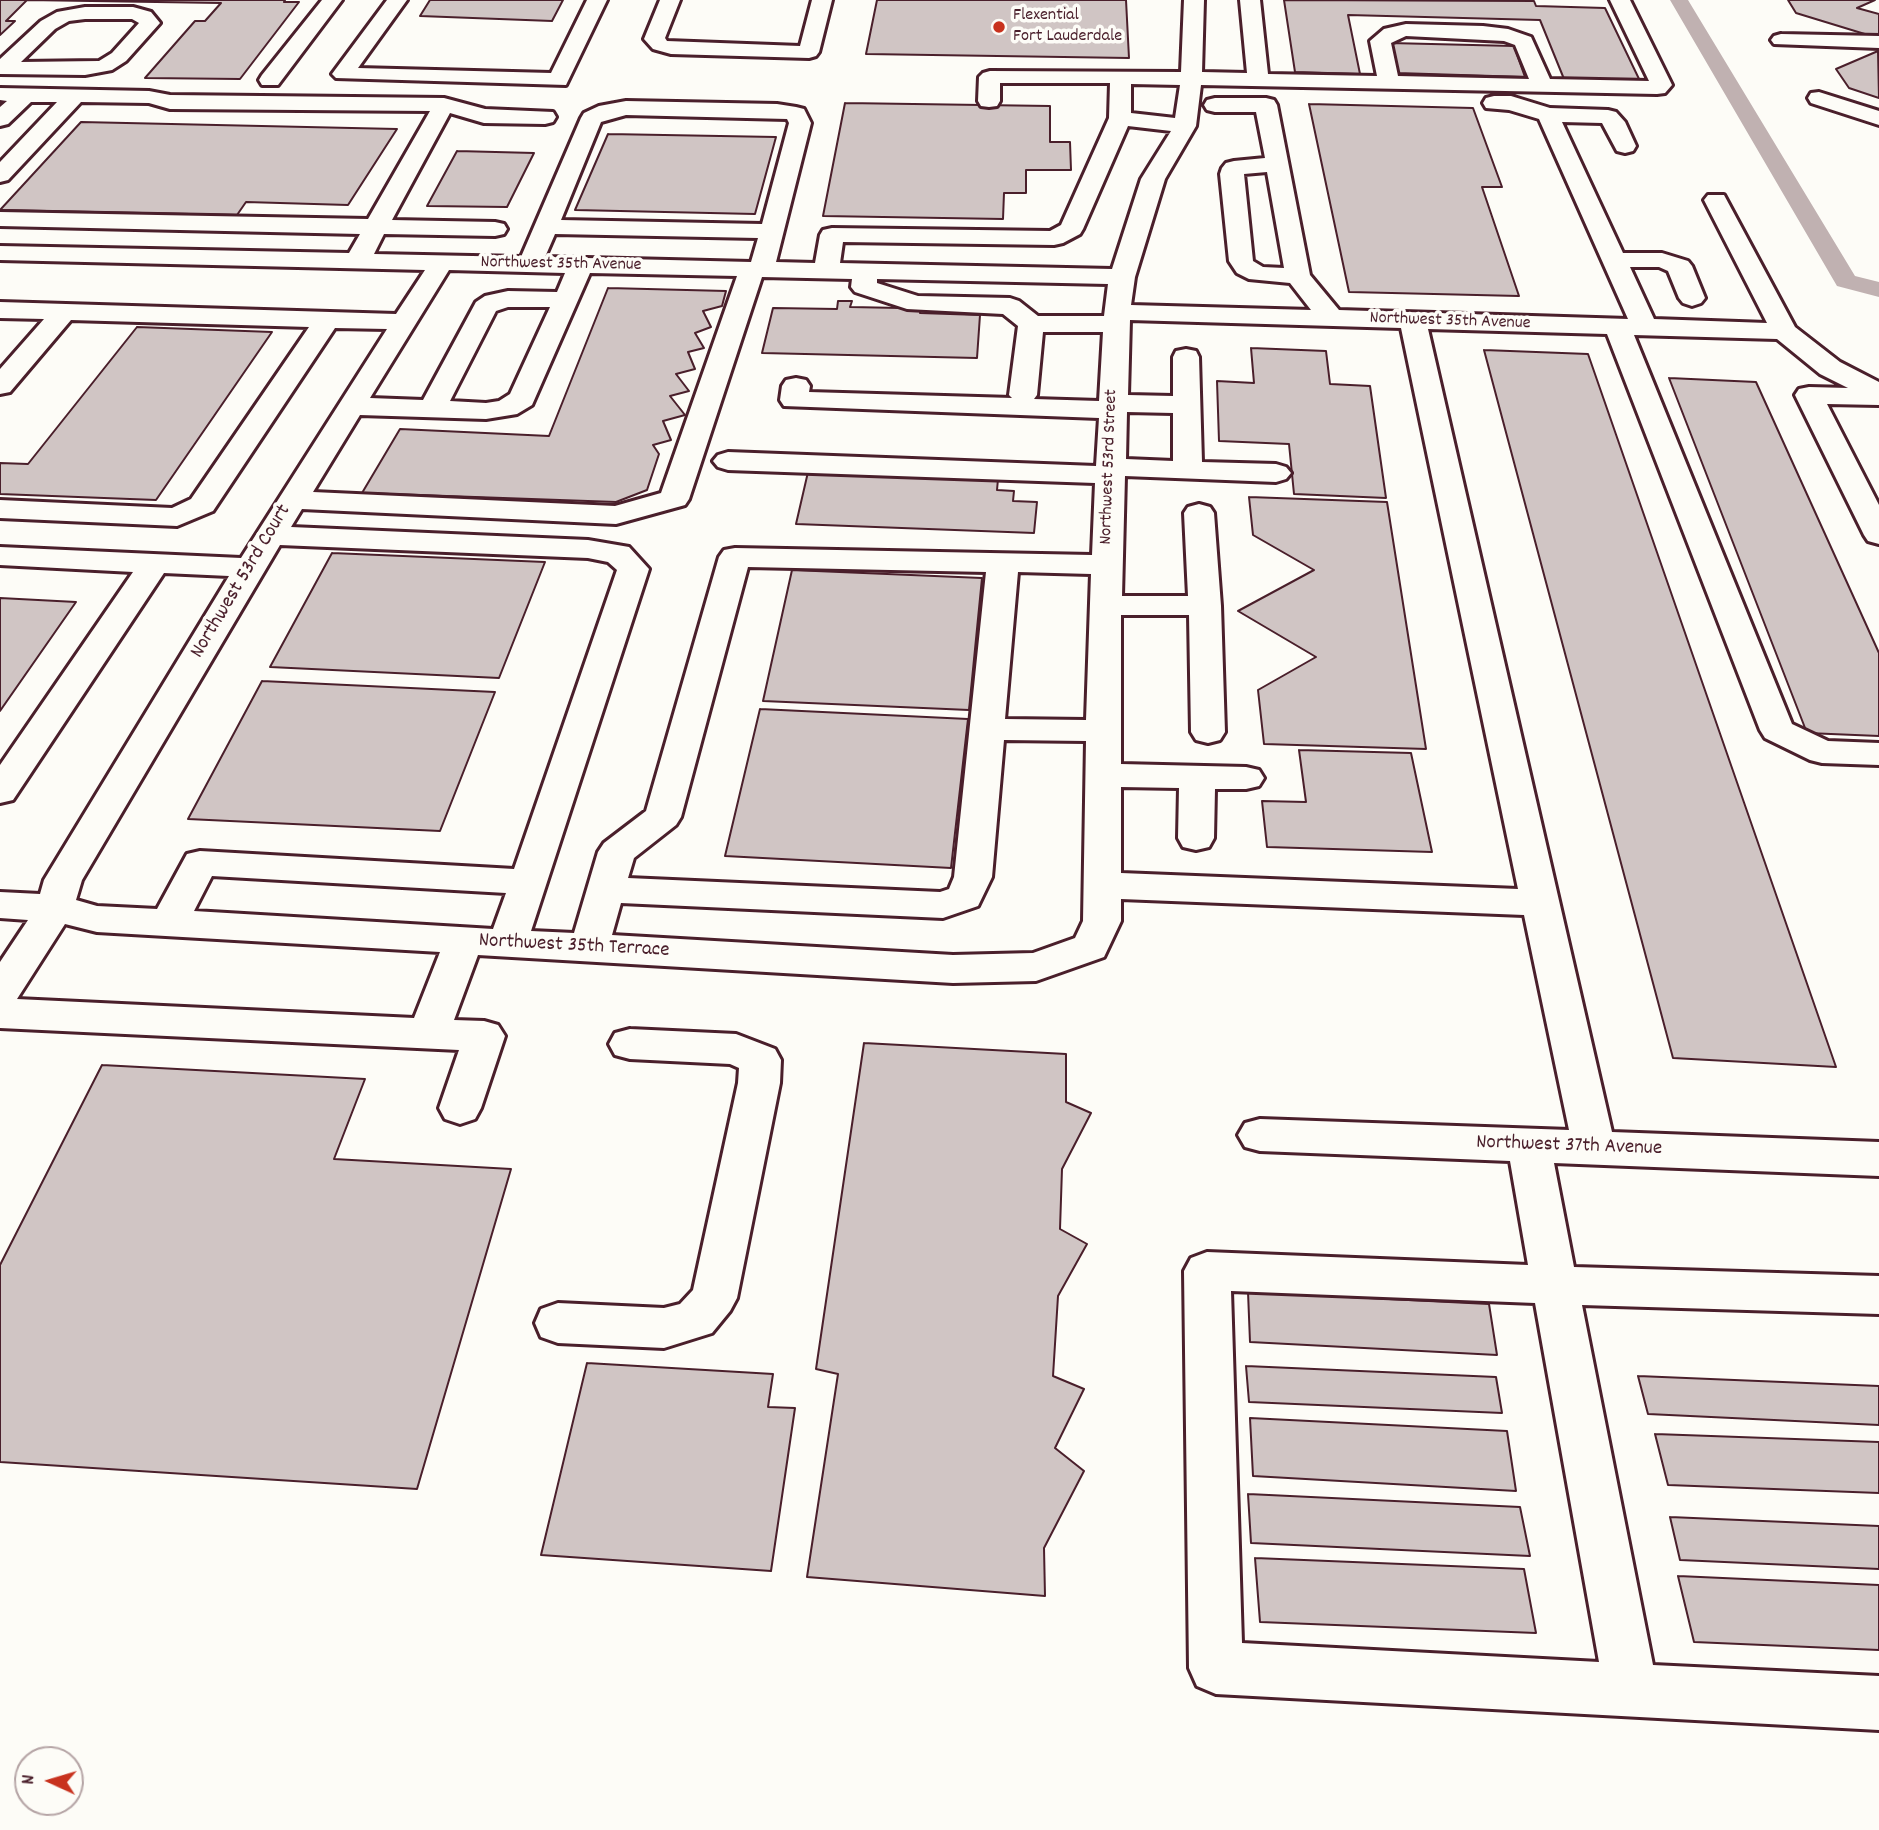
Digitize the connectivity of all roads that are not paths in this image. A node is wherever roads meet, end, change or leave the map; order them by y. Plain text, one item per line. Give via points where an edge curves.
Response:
1 (332, 0) edge
2 (397, 0) edge
3 (597, 0) edge
4 (670, 0) edge
5 (822, 0) edge
6 (1194, 0) edge
7 (1250, 0) edge
8 (1620, 0) edge
9 (1781, 40) dead end
10 (1879, 42) edge
11 (1, 68) edge
12 (1059, 77) junction
13 (1121, 77) junction
14 (1258, 79) junction
15 (270, 80) dead end
16 (1389, 83) junction
17 (1543, 87) junction
18 (0, 94) edge
19 (25, 95) junction
20 (76, 96) junction
21 (1819, 98) dead end
22 (1060, 101) dead end
23 (989, 102) dead end
24 (1188, 103) junction
25 (444, 105) junction
26 (1266, 105) junction
27 (1548, 115) junction
28 (545, 117) dead end
29 (1879, 117) edge
30 (1120, 118) junction
31 (0, 119) edge
32 (1625, 146) dead end
33 (1278, 166) junction
34 (0, 175) edge
35 (1716, 200) dead end
36 (0, 219) edge
37 (376, 227) junction
38 (545, 227) junction
39 (495, 229) dead end
40 (772, 231) junction
41 (869, 236) junction
42 (0, 253) edge
43 (1614, 260) junction
44 (358, 261) junction
45 (442, 262) junction
46 (530, 264) junction
47 (581, 265) junction
48 (757, 269) junction
49 (826, 271) junction
50 (865, 272) junction
51 (1298, 276) junction
52 (1122, 277) junction
53 (1692, 298) dead end
54 (566, 300) junction
55 (0, 310) edge
56 (64, 312) junction
57 (1116, 318) junction
58 (1331, 318) junction
59 (327, 320) junction
60 (1413, 321) junction
61 (404, 322) junction
62 (1031, 324) junction
63 (1632, 327) junction
64 (1784, 331) junction
65 (1186, 358) dead end
66 (0, 386) edge
67 (796, 386) dead end
68 (1023, 395) dead end
69 (1879, 395) edge
70 (1187, 405) junction
71 (352, 406) junction
72 (1112, 407) junction
73 (432, 409) junction
74 (728, 461) dead end
75 (1188, 470) junction
76 (1110, 471) junction
77 (1276, 473) dead end
78 (292, 500) junction
79 (0, 509) edge
80 (1199, 513) dead end
81 (271, 535) junction
82 (1879, 535) edge
83 (0, 556) edge
84 (155, 563) junction
85 (1003, 563) junction
86 (1107, 565) junction
87 (250, 568) junction
88 (1105, 605) junction
89 (1205, 606) junction
90 (987, 729) junction
91 (1103, 731) junction
92 (1208, 732) dead end
93 (1879, 754) edge
94 (1103, 775) junction
95 (1197, 777) junction
96 (1246, 778) dead end
97 (0, 792) edge
98 (1196, 838) dead end
99 (528, 882) junction
100 (1102, 885) junction
101 (605, 890) junction
102 (1540, 903) junction
103 (0, 905) edge
104 (55, 908) junction
105 (169, 923) junction
106 (464, 940) junction
107 (508, 943) junction
108 (589, 947) junction
109 (1090, 947) joint
110 (1, 995) edge
111 (428, 1034) junction
112 (629, 1044) dead end
113 (460, 1108) dead end
114 (1260, 1135) dead end
115 (1529, 1146) junction
116 (1594, 1148) junction
117 (1879, 1159) edge
118 (1555, 1285) junction
119 (1879, 1295) edge
120 (558, 1323) dead end
121 (1631, 1690) junction
122 (1879, 1703) edge

1 - 15 street
2 - 3 street via 343,74 558,80
4 - 5 street via 654,39 660,45 809,51
6 - 24 street, Northwest 53rd Street
7 - 14 street
8 - 17 street via 1661,85 1643,90
9 - 10 street
11 - 11 street via 105,66 150,23 133,13 64,16
12 - 13 street
12 - 22 street
12 - 23 street via 990,77
13 - 24 street
13 - 30 street
14 - 16 street
14 - 24 street
16 - 17 street
16 - 17 street via 1380,41 1391,33 1483,32 1524,41
18 - 19 street
19 - 20 street
19 - 31 street
20 - 25 street via 149,97 170,102
20 - 34 street
21 - 29 street
24 - 26 street
24 - 30 street
24 - 52 street, Northwest 53rd Street via 1153,179
25 - 28 street via 484,116
25 - 37 street
26 - 27 street via 1300,97 1511,103
26 - 33 street
27 - 32 street via 1608,117
27 - 43 street
30 - 41 street via 1071,229 1054,238
33 - 51 street
33 - 51 street via 1234,168 1241,261 1258,274
35 - 64 street
36 - 37 street
37 - 39 street
37 - 44 street
38 - 40 street
38 - 40 street via 592,118 626,108 796,114 800,123
38 - 46 street
40 - 48 street
41 - 49 street via 832,235
41 - 50 street
42 - 44 street, Northwest 35th Avenue
43 - 53 street via 1662,260 1679,266
43 - 63 street
44 - 45 street, Northwest 35th Avenue
45 - 46 street, Northwest 35th Avenue
45 - 61 street, Northwest 53rd Court
46 - 47 street, Northwest 35th Avenue
47 - 48 street, Northwest 35th Avenue
47 - 54 street
48 - 49 street, Northwest 35th Avenue
48 - 78 street via 674,499 616,515
49 - 50 street, Northwest 35th Avenue
50 - 52 street, Northwest 35th Avenue
50 - 62 street via 864,287 916,304 1010,306
51 - 58 street
52 - 57 street, Northwest 53rd Street
54 - 73 street via 508,299 485,307
54 - 73 street via 522,399 507,408 486,411
55 - 56 street
56 - 59 street
56 - 66 street
57 - 58 street, Northwest 35th Avenue
57 - 62 street, Northwest 35th Avenue
57 - 72 street, Northwest 53rd Street
58 - 60 street, Northwest 35th Avenue
59 - 61 street
59 - 79 street via 202,505 177,517
60 - 63 street, Northwest 35th Avenue
60 - 102 street
61 - 71 street, Northwest 53rd Court
62 - 68 street
63 - 64 street, Northwest 35th Avenue
63 - 93 street via 1777,730 1822,752
64 - 69 street via 1830,368
65 - 70 street
67 - 72 street via 794,400
69 - 82 street via 1809,396
70 - 72 street
70 - 75 street
71 - 73 street
71 - 78 street, Northwest 53rd Court
72 - 76 street, Northwest 53rd Street
74 - 76 street
75 - 76 street
75 - 77 street
76 - 86 street, Northwest 53rd Street
78 - 81 street, Northwest 53rd Court
80 - 89 street
81 - 87 street, Northwest 53rd Court
81 - 99 street via 588,549 618,554 633,569
83 - 84 street
84 - 87 street
84 - 97 street
85 - 86 street
85 - 90 street
85 - 101 street via 735,557 663,817 617,852
86 - 88 street, Northwest 53rd Street
87 - 104 street, Northwest 53rd Court via 63,880
88 - 89 street
88 - 91 street, Northwest 53rd Street
89 - 92 street
90 - 91 street
90 - 101 street via 973,877 965,897 943,905
91 - 94 street, Northwest 53rd Street
94 - 95 street
94 - 100 street, Northwest 53rd Street
95 - 96 street
95 - 98 street
99 - 105 street via 200,863
99 - 107 street
100 - 102 street
100 - 109 street, Northwest 53rd Street via 1101,921
101 - 108 street
102 - 116 street
103 - 104 street, Northwest 35th Terrace
104 - 105 street, Northwest 35th Terrace via 97,919
104 - 110 street, Northwest 53rd Court
105 - 106 street, Northwest 35th Terrace
106 - 107 street, Northwest 35th Terrace
106 - 111 street
107 - 108 street, Northwest 35th Terrace
108 - 109 street, Northwest 35th Terrace via 953,969 1036,967
110 - 111 street
111 - 113 street via 484,1036
112 - 120 street via 736,1049 760,1060 714,1298 695,1319 664,1328
114 - 115 street, Northwest 37th Avenue
115 - 116 street, Northwest 37th Avenue
115 - 118 street
116 - 117 street, Northwest 37th Avenue
118 - 119 street
118 - 121 street
118 - 121 street via 1207,1271 1216,1668
121 - 122 street

